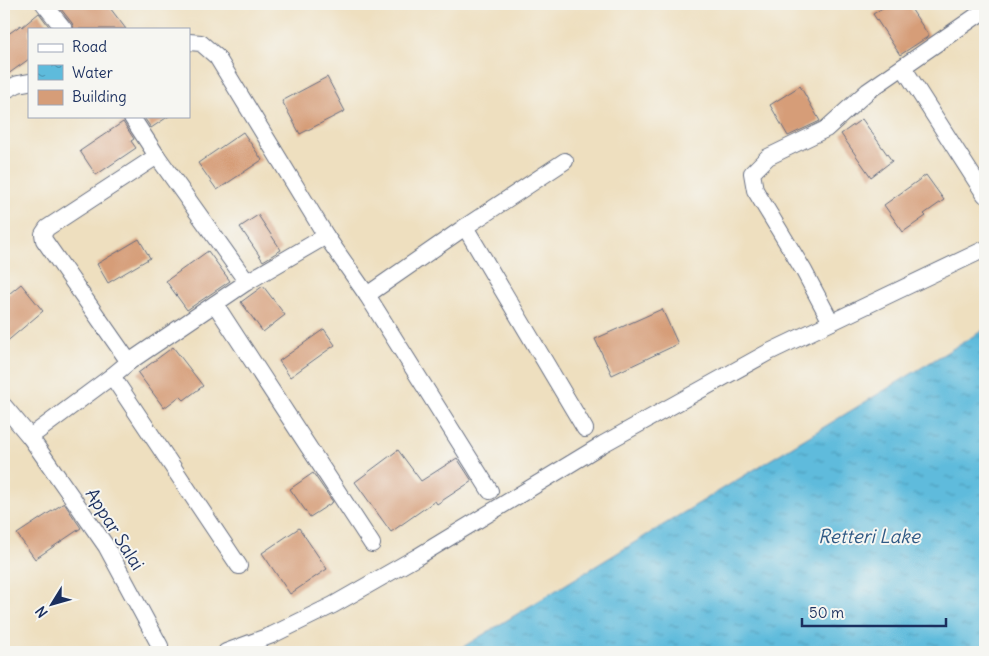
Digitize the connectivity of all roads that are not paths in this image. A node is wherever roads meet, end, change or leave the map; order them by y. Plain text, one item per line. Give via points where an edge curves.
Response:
1 (44, 4) edge
2 (985, 10) edge
3 (63, 28) edge
4 (190, 42) edge
5 (903, 67) junction
6 (28, 82) edge
7 (4, 91) edge
8 (132, 118) edge
9 (157, 156) junction
10 (565, 161) dead end
11 (985, 195) edge
12 (465, 227) junction
13 (326, 236) junction
14 (985, 249) edge
15 (247, 282) junction
16 (367, 295) junction
17 (215, 304) junction
18 (831, 322) junction
19 (129, 362) junction
20 (112, 376) junction
21 (4, 406) edge
22 (585, 429) dead end
23 (30, 437) junction
24 (490, 491) dead end
25 (372, 544) dead end
26 (239, 566) dead end
27 (160, 646) dead end
28 (226, 652) edge

1 - 3 street
2 - 5 street
4 - 13 street via 201,44 217,57
5 - 11 street
5 - 18 street via 826,128 768,157 752,173 755,190
6 - 7 street
8 - 9 street
9 - 15 street
9 - 19 street via 47,228 43,234 44,240
10 - 12 street
12 - 16 street
12 - 22 street
13 - 15 street
13 - 16 street
14 - 18 street
15 - 17 street
16 - 24 street
17 - 19 street
17 - 25 street
18 - 28 street via 767,353 620,435 332,605 272,635
19 - 20 street
20 - 23 street
20 - 26 street
21 - 23 street, Appar Salai
23 - 27 street, Appar Salai via 106,546

